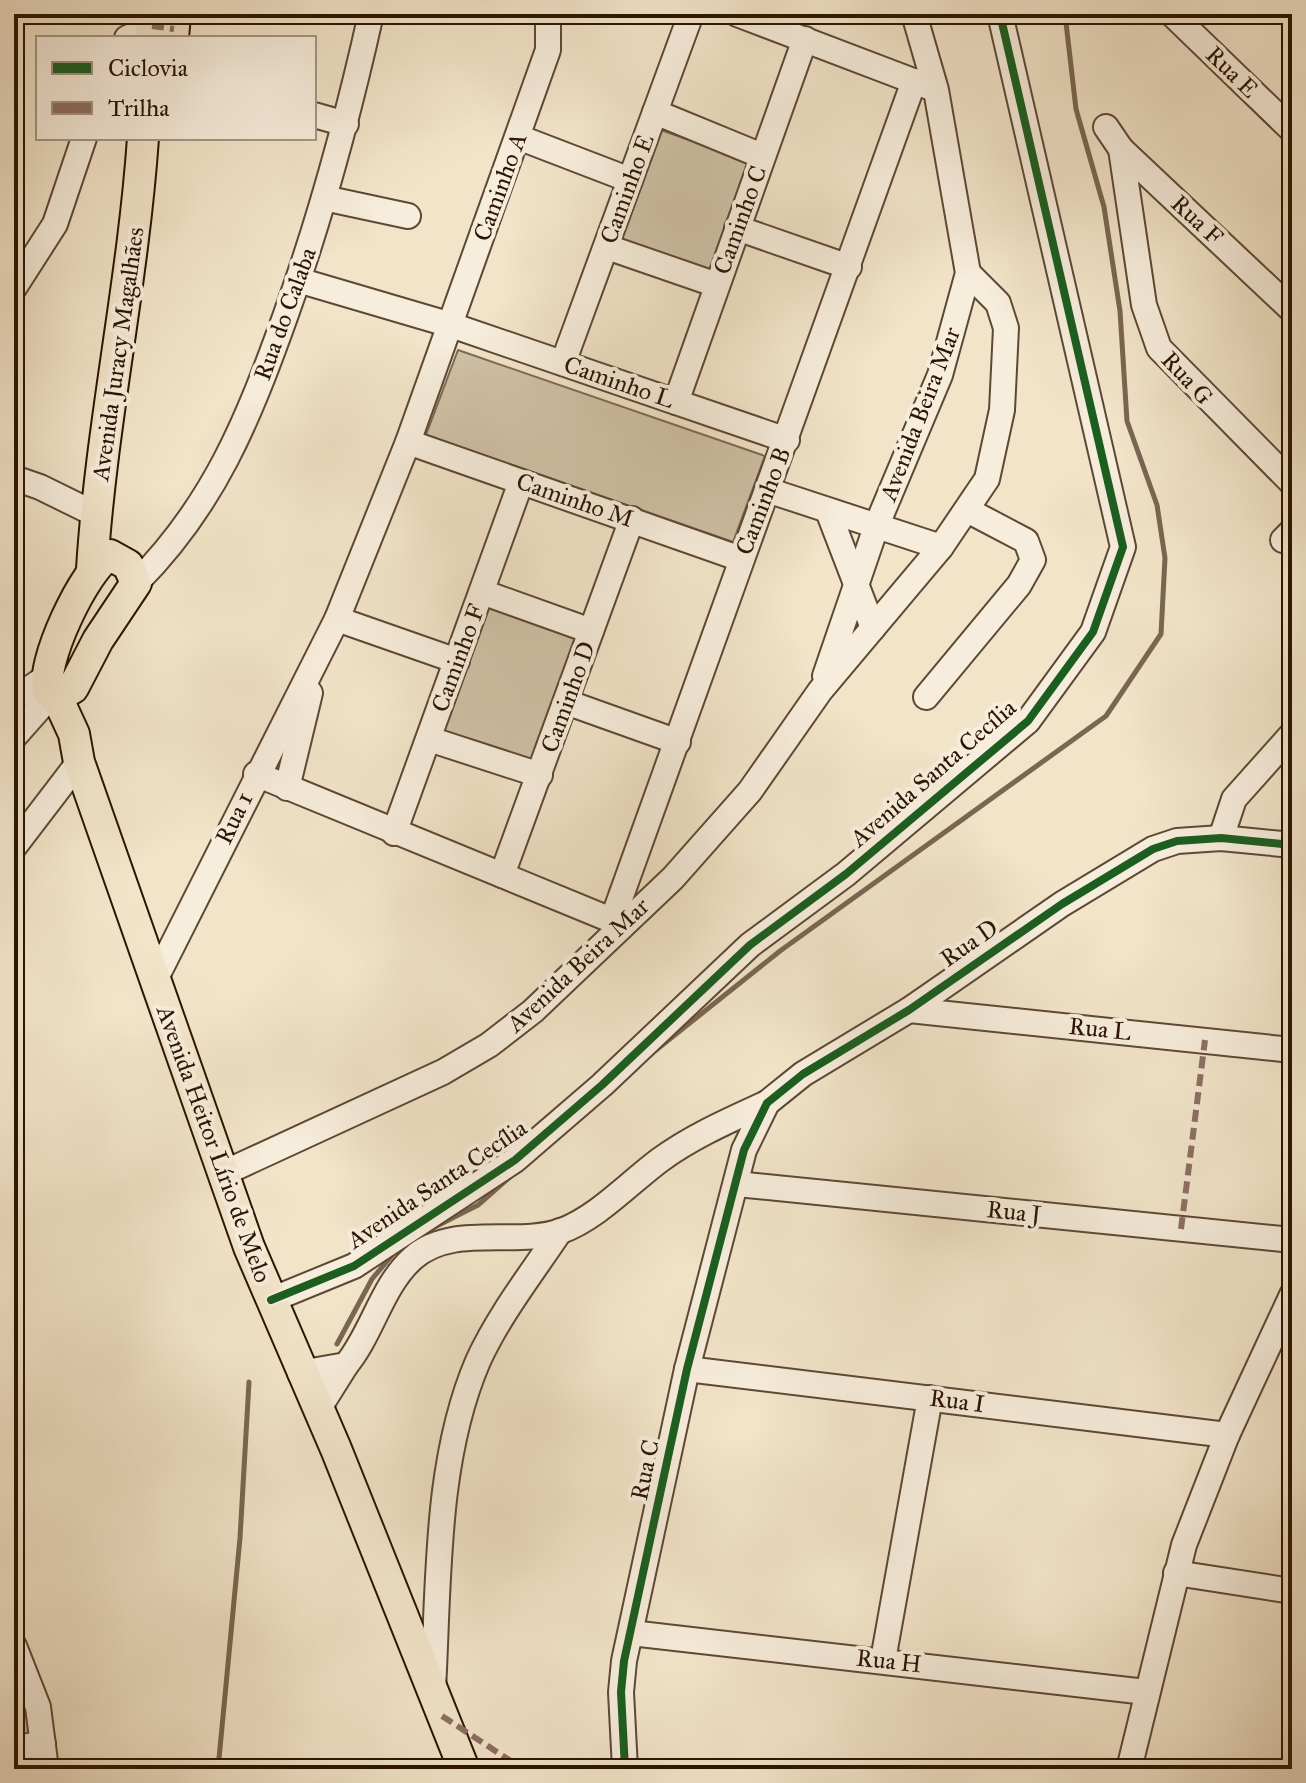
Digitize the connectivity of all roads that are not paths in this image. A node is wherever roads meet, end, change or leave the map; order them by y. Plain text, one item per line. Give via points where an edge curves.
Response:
1 (371, 14) edge
2 (548, 14) edge
3 (563, 14) edge
4 (691, 14) edge
5 (737, 14) edge
6 (914, 14) edge
7 (1000, 14) edge
8 (1172, 14) edge
9 (803, 30) edge
10 (548, 50) junction
11 (925, 86) junction
12 (655, 112) junction
13 (316, 116) edge
14 (346, 124) junction
15 (1106, 127) dead end
16 (1292, 130) edge
17 (518, 137) junction
18 (83, 140) edge
19 (143, 140) edge
20 (164, 140) edge
21 (1121, 149) junction
22 (762, 156) junction
23 (630, 180) junction
24 (324, 198) junction
25 (408, 216) dead end
26 (737, 228) junction
27 (607, 247) junction
28 (849, 267) junction
29 (968, 273) junction
30 (298, 280) junction
31 (717, 285) junction
32 (14, 288) edge
33 (1292, 310) edge
34 (451, 325) junction
35 (563, 363) junction
36 (676, 402) junction
37 (787, 440) junction
38 (408, 442) junction
39 (14, 478) edge
40 (521, 482) junction
41 (1292, 483) edge
42 (767, 490) junction
43 (828, 511) junction
44 (969, 511) junction
45 (95, 514) junction
46 (632, 519) junction
47 (876, 527) junction
48 (172, 547) junction
49 (941, 547) junction
50 (741, 559) junction
51 (106, 560) junction
52 (136, 583) junction
53 (855, 584) junction
54 (482, 592) junction
55 (337, 619) junction
56 (873, 628) junction
57 (591, 631) junction
58 (319, 658) junction
59 (457, 661) junction
60 (820, 691) junction
61 (44, 693) edge
62 (926, 697) dead end
63 (566, 702) junction
64 (1292, 734) edge
65 (14, 737) edge
66 (429, 739) junction
67 (678, 742) junction
68 (77, 748) junction
69 (256, 774) junction
70 (540, 775) junction
71 (287, 788) junction
72 (394, 833) junction
73 (1221, 838) junction
74 (1292, 845) edge
75 (14, 847) edge
76 (502, 875) junction
77 (617, 922) junction
78 (155, 980) junction
79 (909, 1010) junction
80 (1292, 1050) edge
81 (767, 1103) junction
82 (224, 1173) junction
83 (737, 1184) junction
84 (560, 1231) junction
85 (1292, 1240) edge
86 (282, 1295) junction
87 (1292, 1295) edge
88 (346, 1365) junction
89 (687, 1369) junction
90 (300, 1373) junction
91 (930, 1398) junction
92 (319, 1408) junction
93 (1227, 1435) junction
94 (1176, 1573) junction
95 (1292, 1591) edge
96 (631, 1633) junction
97 (14, 1646) edge
98 (883, 1660) junction
99 (1146, 1692) junction
100 (433, 1694) junction
101 (43, 1744) junction
102 (14, 1748) edge
103 (46, 1769) edge
104 (464, 1769) edge
105 (625, 1769) edge
106 (1129, 1769) edge

1 - 14 street, Rua do Calaba
2 - 10 street, Caminho A
3 - 10 street, Caminho A
4 - 12 street, Caminho E
5 - 9 street
6 - 11 street, Avenida Beira Mar
7 - 86 street, Avenida Santa Cecília via 1123,547 1093,632 1028,721 846,874 750,945 515,1160 354,1266
8 - 16 street, Rua E
9 - 11 street
9 - 22 street, Caminho C
10 - 17 street, Caminho A
11 - 28 street, Caminho B
11 - 29 street, Avenida Beira Mar
12 - 22 street
12 - 23 street, Caminho E
13 - 14 street
14 - 24 street, Rua do Calaba
15 - 21 street, Rua F
17 - 23 street
17 - 34 street, Caminho A
18 - 32 street via 55,224
19 - 45 main road, Avenida Juracy Magalhães via 126,305
20 - 51 main road, Avenida Juracy Magalhães
21 - 33 street, Rua F
21 - 41 street, Rua G via 1144,305 1159,348
22 - 26 street, Caminho C
23 - 27 street, Caminho E
24 - 25 street
24 - 30 street, Rua do Calaba
26 - 28 street
26 - 31 street, Caminho C
27 - 31 street
27 - 35 street, Caminho E
28 - 37 street, Caminho B
29 - 44 street, Avenida Beira Mar via 998,303 1007,347 994,460
29 - 47 street, Avenida Beira Mar via 940,375
30 - 34 street, Caminho L
30 - 48 street, Rua do Calaba via 234,448
31 - 36 street, Caminho C
34 - 35 street, Caminho L
34 - 38 street, Rua 1
35 - 36 street, Caminho L
36 - 37 street, Caminho L
37 - 42 street, Caminho B
38 - 40 street, Caminho M
38 - 55 street, Rua 1
39 - 45 street
40 - 46 street, Caminho M
40 - 54 street, Caminho F
42 - 43 street
42 - 50 street, Caminho B
43 - 47 street
43 - 53 street
44 - 49 street, Avenida Beira Mar
44 - 62 street via 1026,541 1033,560 1010,596
45 - 51 main road, Avenida Juracy Magalhães
46 - 50 street, Caminho M
46 - 57 street, Caminho D
47 - 49 street
47 - 53 street, Avenida Beira Mar
48 - 51 street
48 - 52 street, Rua do Calaba
49 - 56 street, Avenida Beira Mar
50 - 67 street, Caminho B
51 - 52 main road via 128,565
51 - 61 main road via 52,654
52 - 61 main road via 98,640
53 - 56 street
53 - 60 street, Avenida Beira Mar
54 - 57 street
54 - 59 street, Caminho F
55 - 58 street, Rua 1
55 - 59 street
56 - 60 street, Avenida Beira Mar
57 - 63 street, Caminho D
58 - 69 street, Rua 1
58 - 71 street, Rua 1
59 - 66 street, Caminho F
60 - 77 street, Avenida Beira Mar via 733,812 673,878
61 - 65 street
61 - 68 main road, Avenida Heitor Lírio de Melo
63 - 67 street
63 - 70 street, Caminho D
64 - 73 street via 1234,799
66 - 70 street
66 - 72 street, Caminho F
67 - 77 street, Caminho B
68 - 75 street
68 - 78 main road, Avenida Heitor Lírio de Melo
69 - 71 street
69 - 78 street, Rua 1
70 - 76 street, Caminho D
71 - 72 street
72 - 76 street
73 - 74 street, Rua D
73 - 79 street, Rua D via 1177,841 1125,863
76 - 77 street
77 - 82 street, Avenida Beira Mar via 533,1011 467,1060
78 - 82 main road, Avenida Heitor Lírio de Melo
79 - 80 street, Rua L
79 - 81 street, Rua D via 826,1059
81 - 83 street, Rua D via 752,1127
81 - 84 street via 687,1141
82 - 86 main road, Avenida Heitor Lírio de Melo
83 - 85 street, Rua J
83 - 89 street, Rua C
84 - 88 street via 454,1241 415,1256
84 - 100 street via 489,1339 465,1397 447,1493
86 - 90 main road, Avenida Heitor Lírio de Melo via 287,1340
87 - 93 street
88 - 90 street
88 - 92 street
89 - 91 street, Rua I
89 - 96 street, Rua C
90 - 92 main road, Avenida Heitor Lírio de Melo
91 - 93 street, Rua I
91 - 98 street
92 - 100 main road, Avenida Heitor Lírio de Melo
93 - 94 street
94 - 95 street
94 - 99 street
96 - 98 street, Rua H
96 - 105 street, Rua C via 621,1692
97 - 101 street via 32,1686
98 - 99 street, Rua H
99 - 106 street
100 - 104 main road, Avenida Heitor Lírio de Melo
101 - 102 street
101 - 103 street

